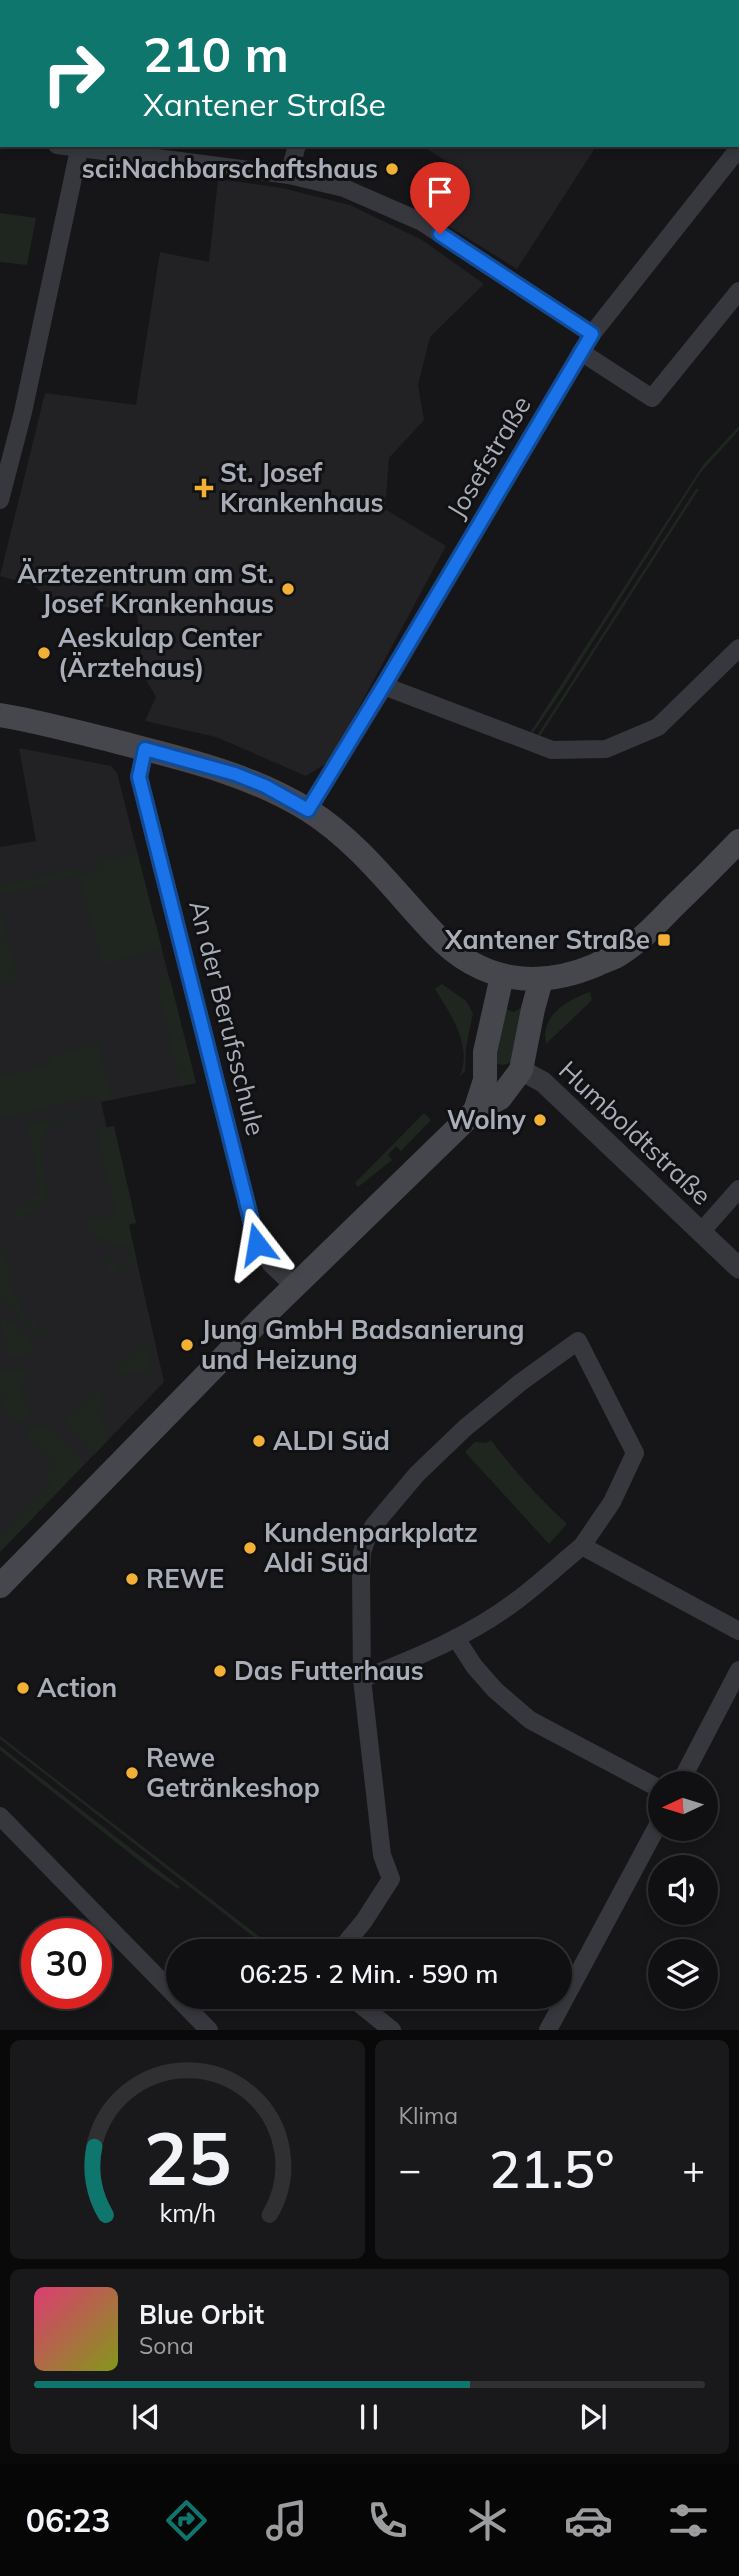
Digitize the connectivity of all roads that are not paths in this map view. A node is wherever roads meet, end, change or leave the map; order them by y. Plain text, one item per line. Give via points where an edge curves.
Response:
1 (80, 147) edge
2 (296, 147) edge
3 (739, 148) edge
4 (289, 175) junction
5 (739, 290) edge
6 (592, 334) junction
7 (581, 352) junction
8 (0, 500) edge
9 (739, 648) edge
10 (384, 685) junction
11 (0, 716) edge
12 (145, 749) junction
13 (308, 810) junction
14 (739, 841) edge
15 (502, 976) junction
16 (541, 980) junction
17 (486, 1069) junction
18 (522, 1070) junction
19 (475, 1111) junction
20 (739, 1189) edge
21 (701, 1232) junction
22 (739, 1269) edge
23 (295, 1287) junction
24 (582, 1546) junction
25 (0, 1586) edge
26 (739, 1631) edge
27 (456, 1639) junction
28 (739, 1670) edge
29 (362, 1679) junction
30 (686, 1771) edge
31 (648, 1783) edge
32 (0, 1816) edge
33 (649, 1841) edge
34 (349, 1939) edge
35 (366, 2009) edge
36 (209, 2030) edge
37 (392, 2030) edge
38 (548, 2030) edge

1 - 4 street
1 - 8 street
2 - 4 street
3 - 6 street, Josefstraße
4 - 6 street via 344,188 422,222
5 - 7 street via 652,398
6 - 7 street, Josefstraße
7 - 10 street, Josefstraße
9 - 10 street via 658,727 607,749 552,750
10 - 13 street, Josefstraße
11 - 12 main road
12 - 13 main road via 235,774
12 - 23 street, An der Berufsschule via 139,777 257,1244
13 - 15 main road via 390,881 463,959
14 - 16 main road via 619,955 569,975
15 - 16 main road
15 - 17 main road via 485,1052
16 - 18 main road
17 - 18 main road via 501,1078
17 - 19 main road
18 - 19 main road via 500,1098
18 - 21 street, Humboldtstraße via 543,1082
19 - 23 main road
20 - 21 street
21 - 22 street, Humboldtstraße
23 - 25 main road
24 - 26 street
24 - 27 street via 514,1602
24 - 29 street via 612,1502 635,1453 578,1341 465,1428 417,1474 374,1525 362,1552
27 - 29 street
27 - 31 street via 495,1690 530,1720
28 - 30 street
29 - 34 street via 382,1855 391,1880
32 - 36 street
33 - 38 street
35 - 37 street

